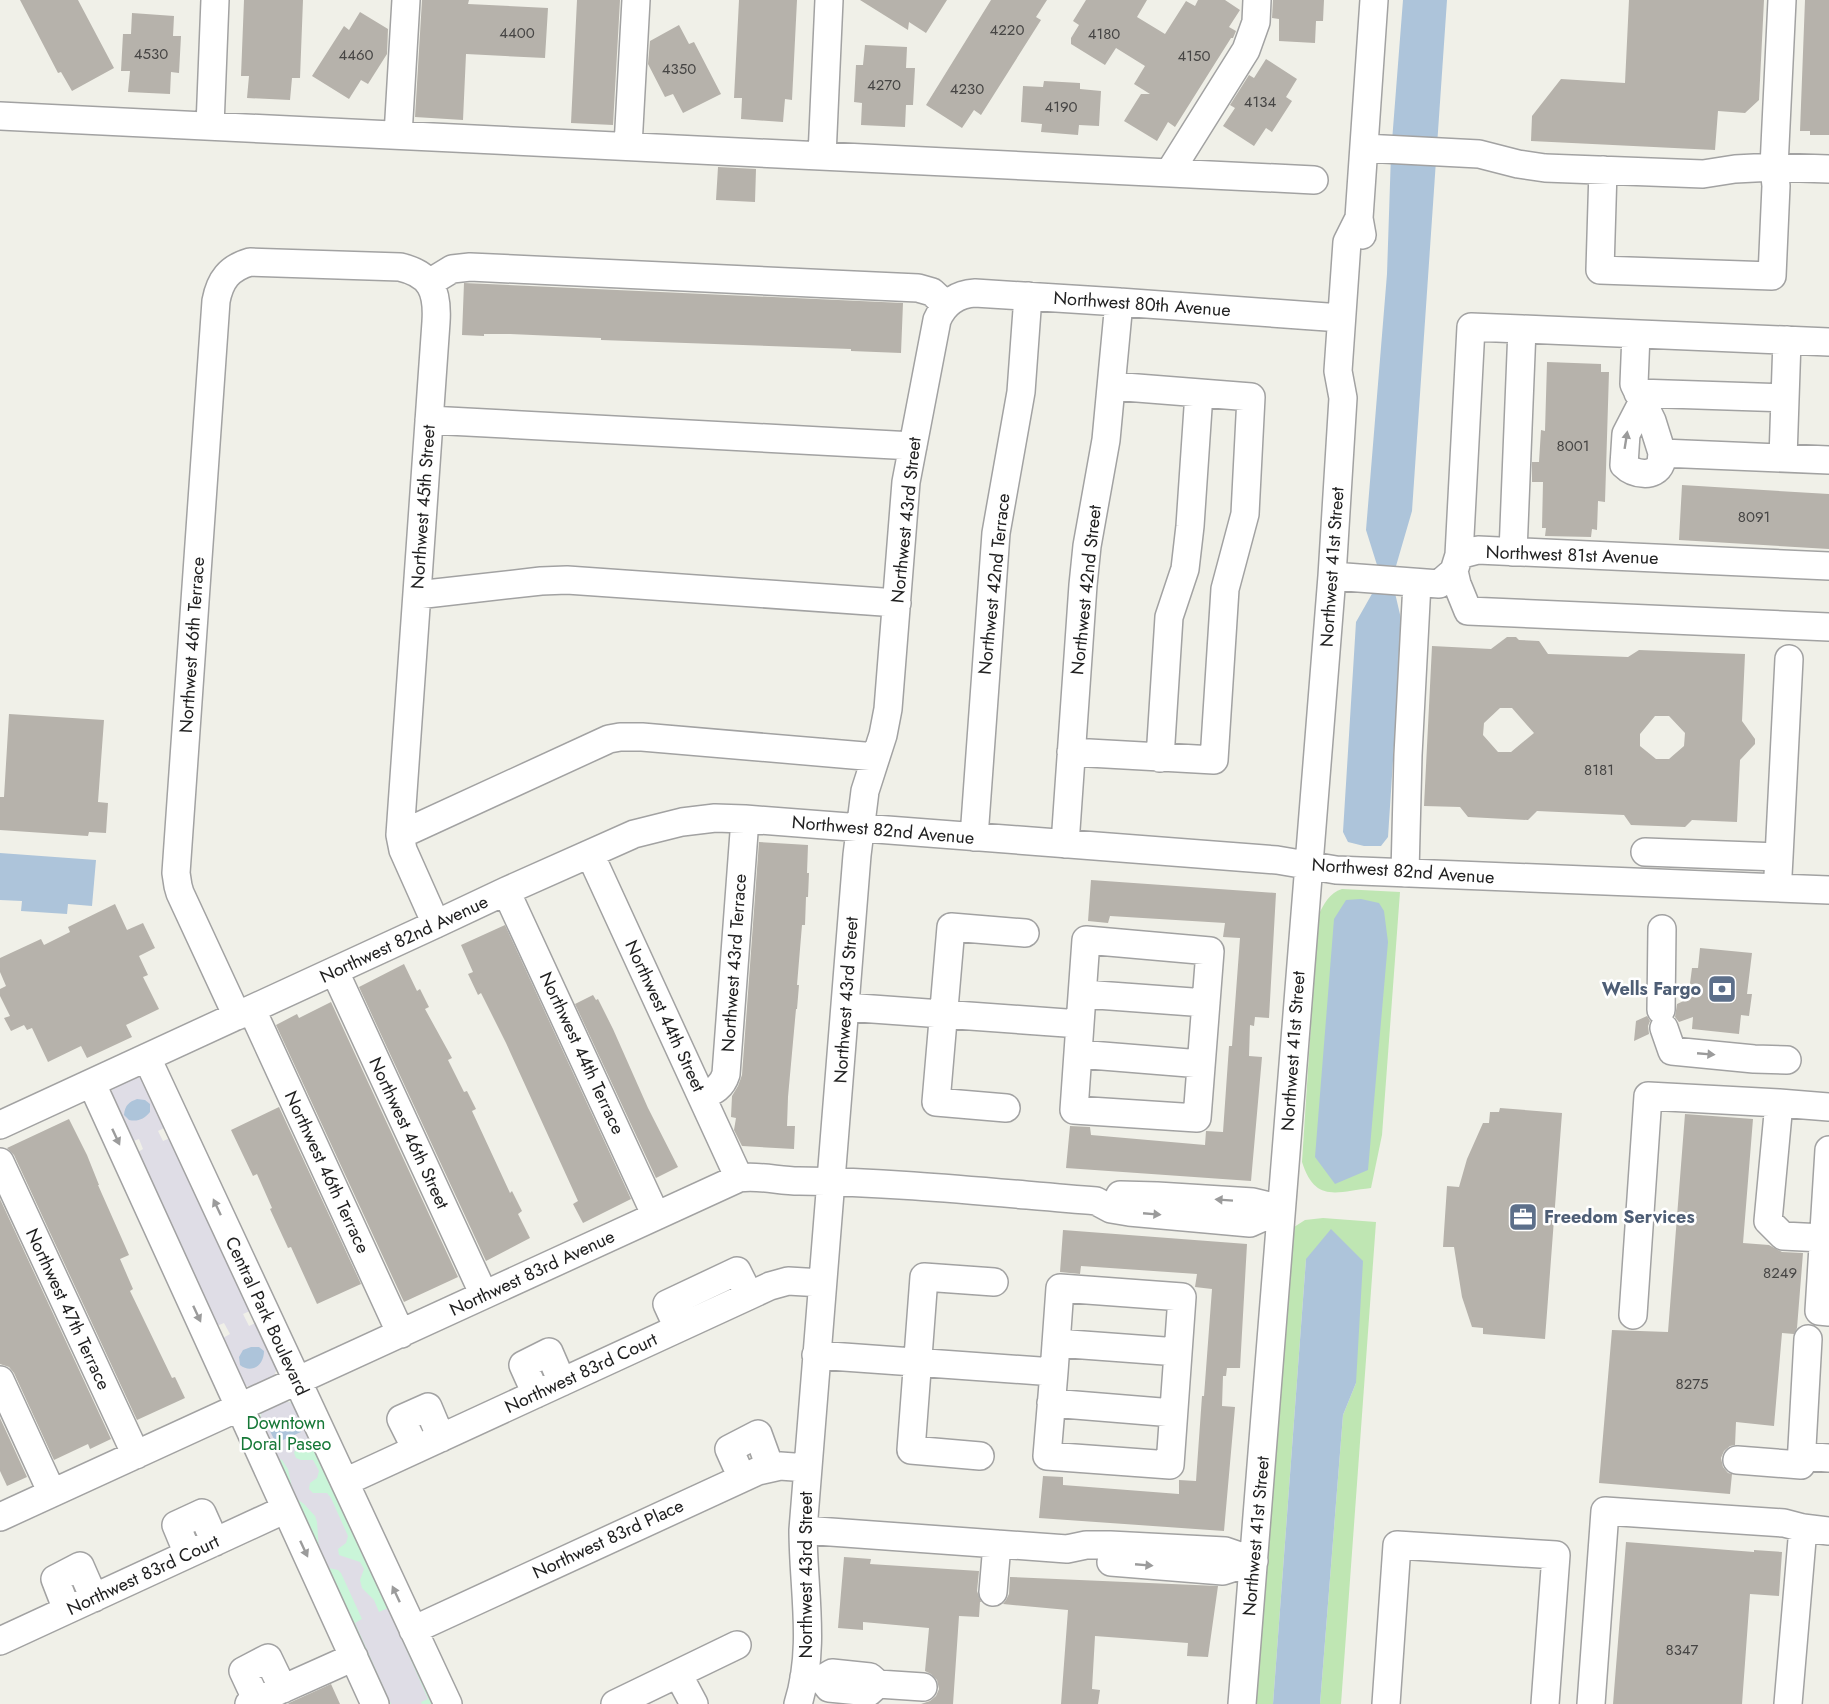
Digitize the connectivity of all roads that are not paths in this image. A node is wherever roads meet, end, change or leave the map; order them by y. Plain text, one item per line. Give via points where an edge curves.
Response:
1 (215, 0) edge
2 (406, 0) edge
3 (636, 0) edge
4 (829, 0) edge
5 (1257, 0) edge
6 (1374, 0) edge
7 (1782, 0) edge
8 (0, 116) edge
9 (210, 126) junction
10 (398, 135) junction
11 (628, 146) junction
12 (1370, 148) junction
13 (822, 156) junction
14 (1774, 167) junction
15 (1829, 169) edge
16 (1603, 170) junction
17 (1169, 173) junction
18 (1314, 180) dead end
19 (1359, 218) junction
20 (429, 283) junction
21 (1028, 296) junction
22 (1119, 302) junction
23 (946, 305) junction
24 (1341, 318) junction
25 (1522, 329) junction
26 (1636, 334) junction
27 (1787, 340) junction
28 (1829, 342) edge
29 (1112, 386) junction
30 (1199, 393) junction
31 (1343, 398) junction
32 (1640, 398) junction
33 (1784, 398) junction
34 (429, 420) junction
35 (913, 446) junction
36 (1662, 453) junction
37 (1783, 458) junction
38 (1829, 460) edge
39 (1513, 552) junction
40 (1456, 563) junction
41 (1829, 566) edge
42 (1332, 576) junction
43 (1410, 582) junction
44 (417, 595) junction
45 (897, 603) junction
46 (1829, 627) edge
47 (1789, 659) dead end
48 (1071, 752) junction
49 (876, 757) junction
50 (1160, 758) junction
51 (745, 819) junction
52 (860, 828) junction
53 (400, 835) junction
54 (974, 837) junction
55 (1065, 844) junction
56 (1645, 852) dead end
57 (590, 854) junction
58 (1779, 857) junction
59 (1308, 865) junction
60 (1405, 873) junction
61 (1777, 888) junction
62 (1829, 890) edge
63 (506, 891) junction
64 (436, 924) junction
65 (1662, 928) dead end
66 (1025, 933) dead end
67 (335, 972) junction
68 (1083, 994) junction
69 (1206, 1003) junction
70 (845, 1007) junction
71 (245, 1013) junction
72 (944, 1014) junction
73 (1080, 1023) junction
74 (1078, 1054) junction
75 (147, 1058) junction
76 (1787, 1060) dead end
77 (1201, 1064) junction
78 (92, 1083) junction
79 (702, 1096) junction
80 (1779, 1103) junction
81 (1829, 1107) edge
82 (1006, 1108) dead end
83 (0, 1125) edge
84 (1829, 1150) edge
85 (0, 1162) edge
86 (739, 1178) junction
87 (831, 1181) junction
88 (1281, 1209) junction
89 (656, 1216) junction
90 (1823, 1238) junction
91 (994, 1282) dead end
92 (822, 1283) junction
93 (484, 1295) junction
94 (1829, 1312) edge
95 (1633, 1315) dead end
96 (401, 1334) junction
97 (1809, 1339) dead end
98 (1056, 1342) junction
99 (1178, 1352) junction
100 (816, 1355) junction
101 (918, 1362) junction
102 (1054, 1372) junction
103 (0, 1380) edge
104 (298, 1381) junction
105 (1051, 1403) junction
106 (240, 1408) junction
107 (1173, 1413) junction
108 (136, 1455) junction
109 (980, 1456) dead end
110 (1801, 1456) junction
111 (1829, 1458) edge
112 (1737, 1460) dead end
113 (808, 1468) junction
114 (345, 1482) junction
115 (52, 1493) junction
116 (286, 1509) junction
117 (0, 1517) edge
118 (1816, 1529) edge
119 (803, 1530) junction
120 (997, 1544) junction
121 (1254, 1562) junction
122 (993, 1592) dead end
123 (413, 1629) junction
124 (0, 1641) edge
125 (737, 1645) dead end
126 (354, 1657) junction
127 (678, 1674) junction
128 (813, 1678) junction
129 (923, 1687) dead end
130 (253, 1702) edge
131 (375, 1704) edge
132 (448, 1704) edge
133 (615, 1704) edge
134 (694, 1704) edge
135 (798, 1704) edge
136 (1242, 1704) edge
137 (1386, 1704) edge
138 (1545, 1704) edge
139 (1592, 1704) edge
140 (1788, 1704) edge

1 - 9 street
2 - 10 street
3 - 11 street
4 - 13 street
5 - 17 street via 1256,22 1246,50
6 - 12 street, Northwest 41st Street
7 - 14 street
8 - 9 street
9 - 10 street
10 - 11 street
11 - 13 street
12 - 16 street via 1487,155 1532,166
12 - 19 street, Northwest 41st Street
13 - 17 street
14 - 15 street
14 - 16 street via 1703,174
14 - 16 street via 1772,276 1600,270
17 - 18 street
19 - 24 street, Northwest 41st Street via 1347,242
19 - 31 street, Northwest 41st Street via 1363,242 1354,372
20 - 23 street via 452,270 470,267 685,276 918,288 932,292
20 - 34 street, Northwest 45th Street via 437,310
20 - 71 street, Northwest 46th Terrace via 414,271 400,267 258,261 236,267 226,275 216,301 176,873 180,893
21 - 22 street, Northwest 80th Avenue
21 - 23 street, Northwest 80th Avenue via 967,294
21 - 54 street, Northwest 42nd Terrace via 1018,410 996,533
22 - 24 street, Northwest 80th Avenue
22 - 29 street, Northwest 42nd Street
23 - 35 street, Northwest 43rd Street via 934,330
24 - 31 street, Northwest 41st Street via 1338,371
25 - 26 street
25 - 39 street
25 - 40 street via 1471,327
26 - 27 street
26 - 32 street via 1635,384
27 - 28 street
27 - 33 street
29 - 30 street
29 - 48 street, Northwest 42nd Street via 1085,565
30 - 50 street via 1185,569 1169,617
30 - 50 street via 1251,397 1245,514 1225,590 1214,760
31 - 42 street, Northwest 41st Street
32 - 33 street
32 - 36 street
36 -> 32 street via 1657,470 1648,474 1624,465 1626,434
33 - 37 street
34 - 35 street
34 - 44 street, Northwest 45th Street
35 - 45 street, Northwest 43rd Street via 904,498
36 - 37 street
37 - 38 street
39 - 40 street, Northwest 81st Avenue via 1478,550
39 - 41 street, Northwest 81st Avenue
40 - 43 street, Northwest 81st Avenue via 1439,584
40 - 46 street via 1468,611
42 - 43 street, Northwest 81st Avenue
42 - 59 street, Northwest 41st Street
43 - 60 street
44 - 45 street via 567,580
44 - 53 street, Northwest 45th Street
45 - 49 street, Northwest 43rd Street via 889,701
47 - 58 street
48 - 50 street
48 - 55 street, Northwest 42nd Street
49 - 52 street, Northwest 43rd Street via 865,791
49 - 53 street via 620,737
51 - 52 street, Northwest 82nd Avenue
51 - 57 street, Northwest 82nd Avenue via 715,818 666,825
51 - 79 street, Northwest 43rd Terrace via 726,1074 720,1086
52 - 54 street, Northwest 82nd Avenue
52 - 70 street, Northwest 43rd Street
53 - 64 street, Northwest 45th Street
54 - 55 street, Northwest 82nd Avenue
55 - 59 street, Northwest 82nd Avenue
56 - 58 street
57 - 63 street, Northwest 82nd Avenue
57 - 79 street, Northwest 44th Street
58 - 61 street
59 - 60 street, Northwest 82nd Avenue
59 - 88 street, Northwest 41st Street
60 - 61 street, Northwest 82nd Avenue
61 - 62 street, Northwest 82nd Avenue
63 - 64 street, Northwest 82nd Avenue
63 - 89 street, Northwest 44th Terrace
64 - 67 street, Northwest 82nd Avenue
65 -> 76 street via 1663,1019 1672,1051
66 - 72 street via 951,927
67 - 71 street, Northwest 82nd Avenue
67 - 93 street, Northwest 46th Street
68 - 69 street
68 - 69 street via 1086,940 1209,951
68 - 73 street
69 - 77 street
70 - 72 street
70 - 87 street, Northwest 43rd Street
71 - 75 street, Northwest 82nd Avenue
71 - 96 street, Northwest 46th Terrace
72 - 73 street
72 - 82 street via 936,1102
73 - 74 street
74 - 77 street
74 - 77 street via 1074,1110 1197,1118
75 - 78 street, Northwest 82nd Avenue
104 -> 75 street, Central Park Boulevard
78 - 83 street, Northwest 82nd Avenue
78 -> 106 street
79 - 86 street, Northwest 44th Street
80 - 81 street
80 - 90 street via 1768,1221 1783,1236
80 - 95 street via 1648,1096
84 - 90 street
85 - 108 street, Northwest 47th Terrace
86 - 87 street, Northwest 83rd Avenue
86 - 89 street, Northwest 83rd Avenue
87 - 88 street, Northwest 83rd Avenue via 1096,1201 1129,1212 1251,1223
87 - 92 street, Northwest 43rd Street
88 - 121 street, Northwest 41st Street
89 - 93 street, Northwest 83rd Avenue
90 - 94 street via 1819,1311
91 - 101 street via 924,1277
92 - 100 street, Northwest 43rd Street
92 - 114 street, Northwest 83rd Court via 782,1282 749,1295
93 - 96 street, Northwest 83rd Avenue
96 - 104 street, Northwest 83rd Avenue
97 - 110 street
98 - 99 street
98 - 99 street via 1060,1288 1182,1297
98 - 102 street
99 - 107 street
100 - 101 street
100 - 113 street, Northwest 43rd Street
101 - 102 street
101 - 109 street via 911,1450
102 - 105 street
103 - 115 street
104 - 106 street, Northwest 83rd Avenue
104 - 114 street, Central Park Boulevard
105 - 107 street
105 - 107 street via 1047,1456 1170,1465
106 - 108 street, Northwest 83rd Avenue
106 - 116 street
108 - 115 street, Northwest 83rd Avenue
110 - 111 street
110 - 112 street via 1801,1465
113 - 119 street, Northwest 43rd Street
113 - 123 street, Northwest 83rd Place via 770,1467 742,1478
123 -> 114 street, Central Park Boulevard
115 - 117 street, Northwest 83rd Avenue
116 - 124 street, Northwest 83rd Court
116 -> 126 street
118 - 139 street via 1784,1522 1605,1511
118 - 140 street
119 - 120 street
119 - 128 street, Northwest 43rd Street
120 - 121 street via 1067,1549 1083,1558 1106,1561 1223,1571
120 - 122 street
121 - 136 street, Northwest 41st Street
123 - 132 street, Central Park Boulevard
125 - 127 street
126 - 130 street
126 - 131 street
127 - 133 street
127 - 134 street
128 - 129 street via 829,1688 869,1692 878,1684
128 - 135 street, Northwest 43rd Street
137 - 138 street via 1397,1545 1556,1555

